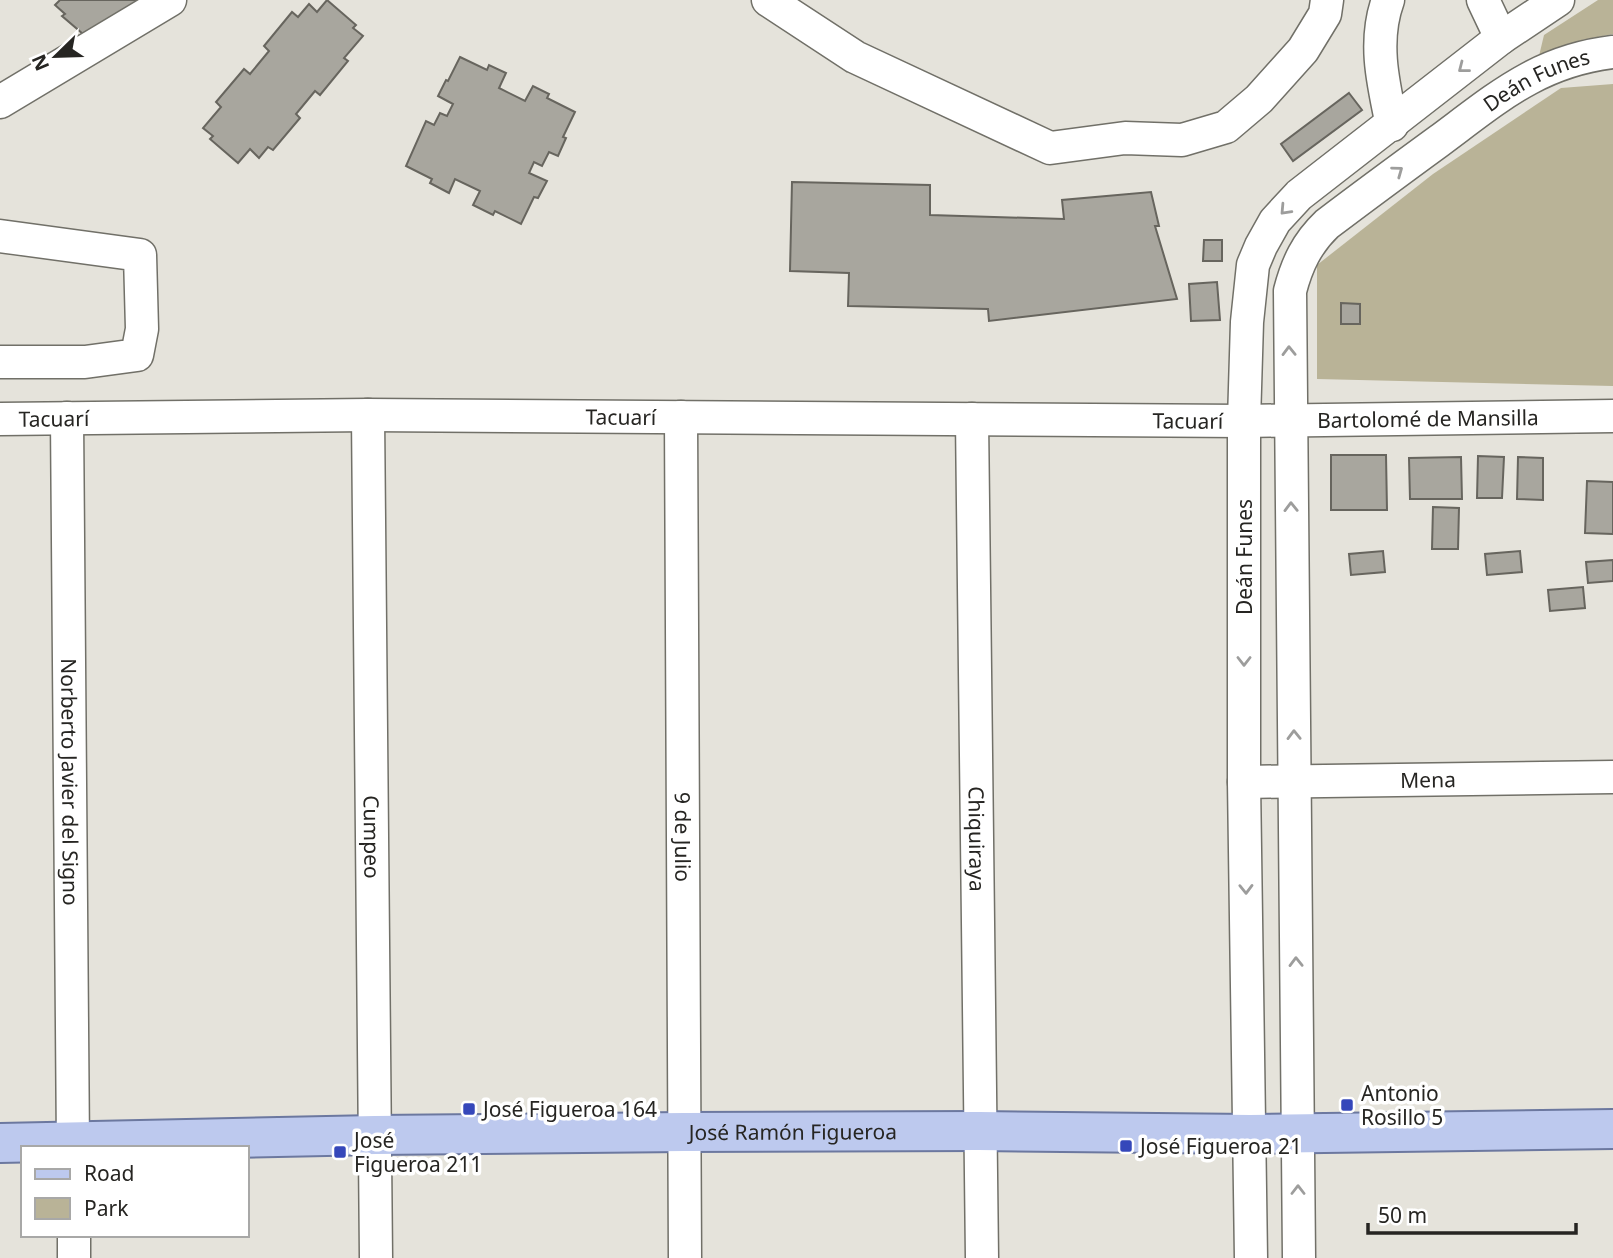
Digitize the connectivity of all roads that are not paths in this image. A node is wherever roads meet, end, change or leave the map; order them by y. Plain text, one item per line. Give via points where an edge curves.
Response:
1 (170, 0) edge
2 (1328, 0) edge
3 (1388, 0) edge
4 (1483, 0) edge
5 (1558, 0) edge
6 (770, 1) edge
7 (1501, 38) junction
8 (1613, 52) edge
9 (0, 102) edge
10 (1391, 125) junction
11 (0, 236) edge
12 (0, 362) edge
13 (368, 415) junction
14 (1613, 416) edge
15 (681, 417) junction
16 (67, 418) junction
17 (0, 419) edge
18 (972, 419) junction
19 (1290, 420) junction
20 (1244, 421) junction
21 (1613, 776) edge
22 (1244, 782) junction
23 (1294, 783) junction
24 (1613, 1129) edge
25 (979, 1131) junction
26 (684, 1132) junction
27 (1298, 1133) junction
28 (1250, 1134) junction
29 (375, 1135) junction
30 (0, 1143) edge
31 (73, 1146) edge
32 (74, 1237) edge
33 (74, 1258) edge
34 (376, 1258) edge
35 (685, 1258) edge
36 (982, 1258) edge
37 (1251, 1258) edge
38 (1299, 1258) edge

1 - 9 street
2 - 6 street via 1325,14 1303,50 1259,99 1226,127 1182,140 1125,138 1049,148 855,57
3 - 10 street via 1380,40
4 - 7 street
5 - 7 street, Deán Funes
7 -> 10 street, Deán Funes
19 -> 8 street, Deán Funes via 1290,291 1295,270 1314,236 1528,77 1556,64
10 -> 20 street, Deán Funes via 1299,195 1275,221 1261,246 1248,293
11 - 12 street via 140,255 142,329 138,355 85,362
13 - 15 street, Tacuarí
13 - 16 street, Tacuarí
13 - 29 street, Cumpeo
14 - 19 street, Bartolomé de Mansilla
15 - 18 street, Tacuarí
15 - 26 street, 9 de Julio
16 - 17 street, Tacuarí
16 - 31 street, Norberto Javier del Signo
18 - 20 street, Tacuarí
18 - 25 street, Chiquiraya
19 - 20 street, Bartolomé de Mansilla
23 -> 19 street, Deán Funes
20 -> 22 street, Deán Funes
21 - 23 street, Mena
22 - 23 street, Mena
22 -> 28 street, Deán Funes
27 -> 23 street, Deán Funes
24 - 27 main road, José Ramón Figueroa
25 - 26 main road, José Ramón Figueroa
25 - 28 main road, José Ramón Figueroa
25 - 36 street, Chiquiraya
26 - 29 main road, José Ramón Figueroa
26 - 35 street, 9 de Julio
27 - 28 main road, José Ramón Figueroa
38 -> 27 street, Deán Funes
28 - 37 street, Deán Funes
29 - 31 main road, José Ramón Figueroa
29 - 34 street, Cumpeo
30 - 31 main road, José Ramón Figueroa
32 - 33 street

